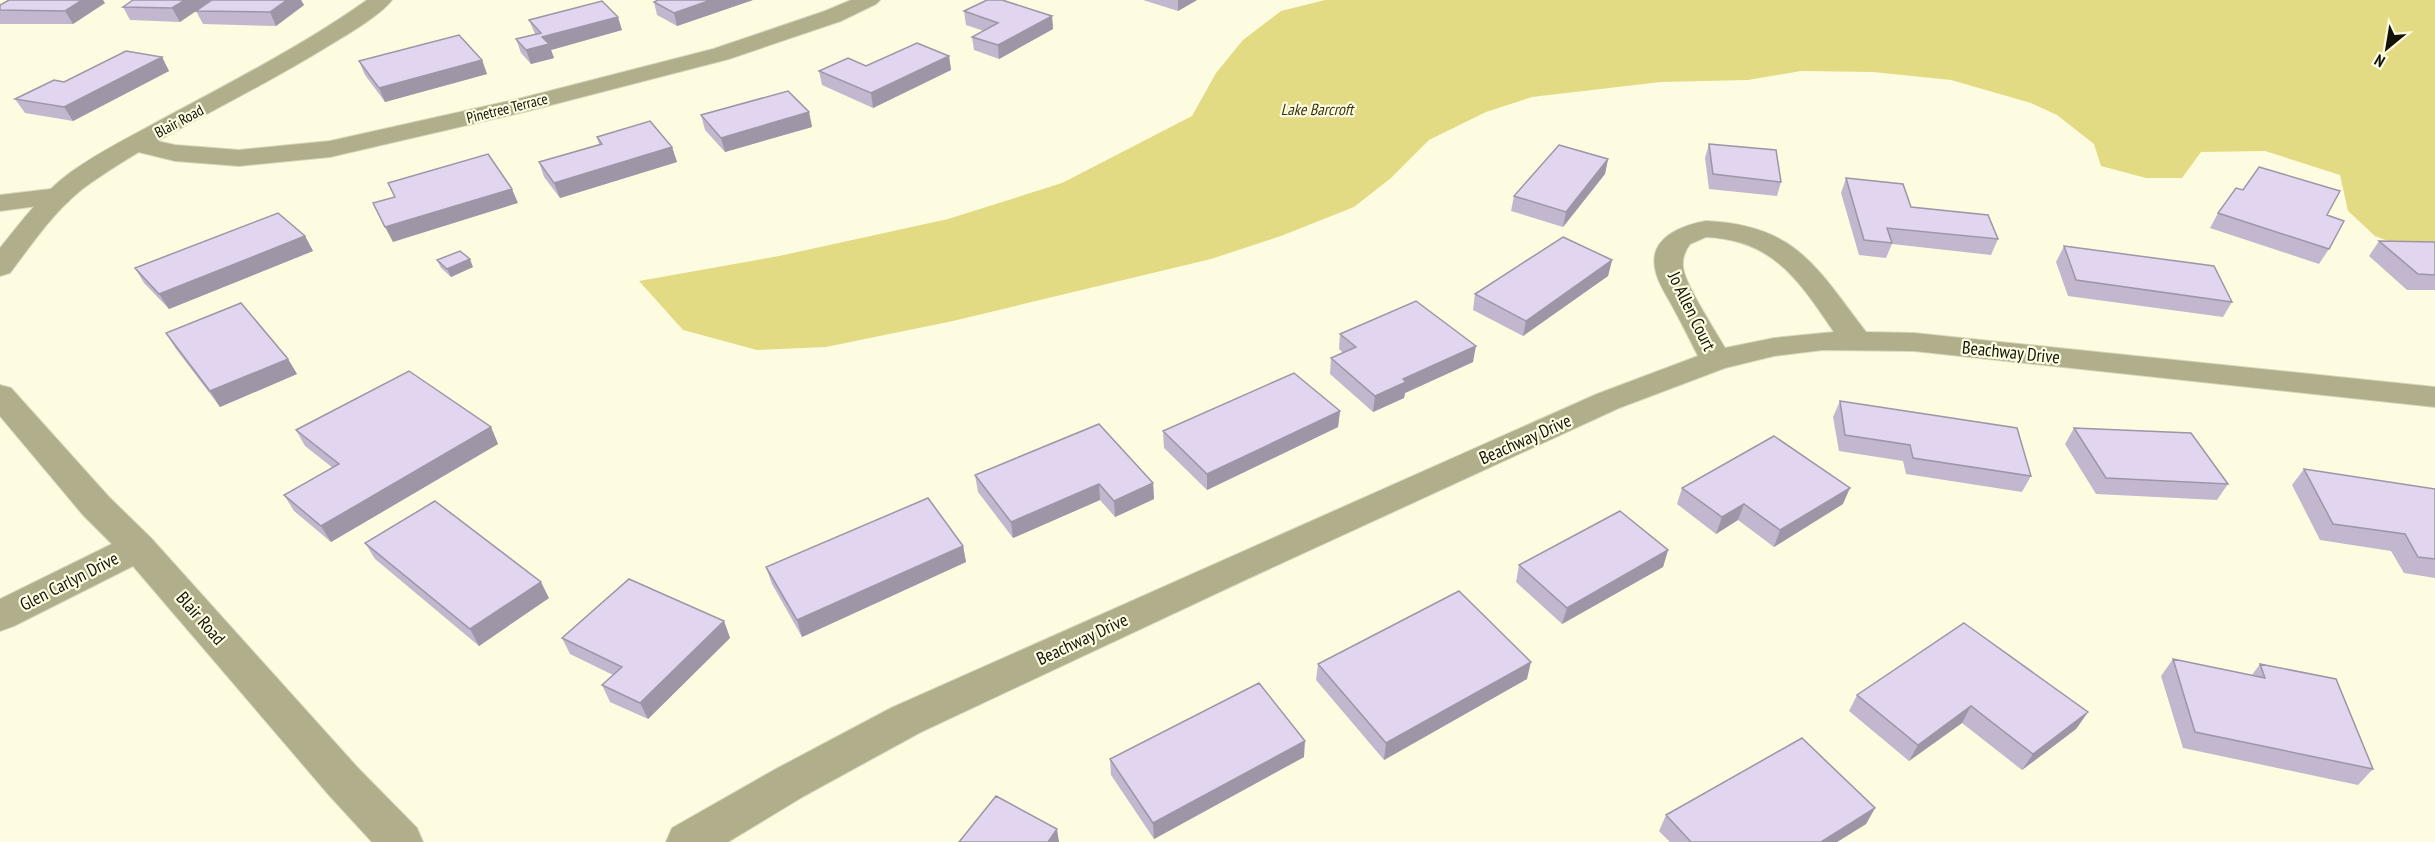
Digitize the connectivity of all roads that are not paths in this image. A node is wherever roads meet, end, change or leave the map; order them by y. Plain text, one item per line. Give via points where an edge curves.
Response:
1 (381, 0) edge
2 (869, 0) edge
3 (135, 144) junction
4 (59, 196) junction
5 (0, 203) edge
6 (0, 267) edge
7 (1856, 340) junction
8 (1716, 360) junction
9 (0, 395) edge
10 (2435, 397) edge
11 (138, 547) junction
12 (0, 616) edge
13 (401, 842) edge
14 (688, 842) edge

1 - 3 street, Blair Road via 293,58
2 - 3 street, Pinetree Terrace via 824,20 721,54 524,105 330,149 239,158 184,154
3 - 4 street, Blair Road
4 - 5 street
4 - 6 street, Blair Road
7 - 8 street, Beachway Drive via 1774,347
7 - 8 street, Jo Allen Court via 1797,264 1781,250 1741,233 1698,230 1685,234 1674,244 1668,259 1670,275
7 - 10 street, Beachway Drive via 1914,342
8 - 14 street, Beachway Drive via 1608,402 906,720
9 - 11 street, Blair Road via 96,506
11 - 12 street, Glen Carlyn Drive
11 - 13 street, Blair Road

